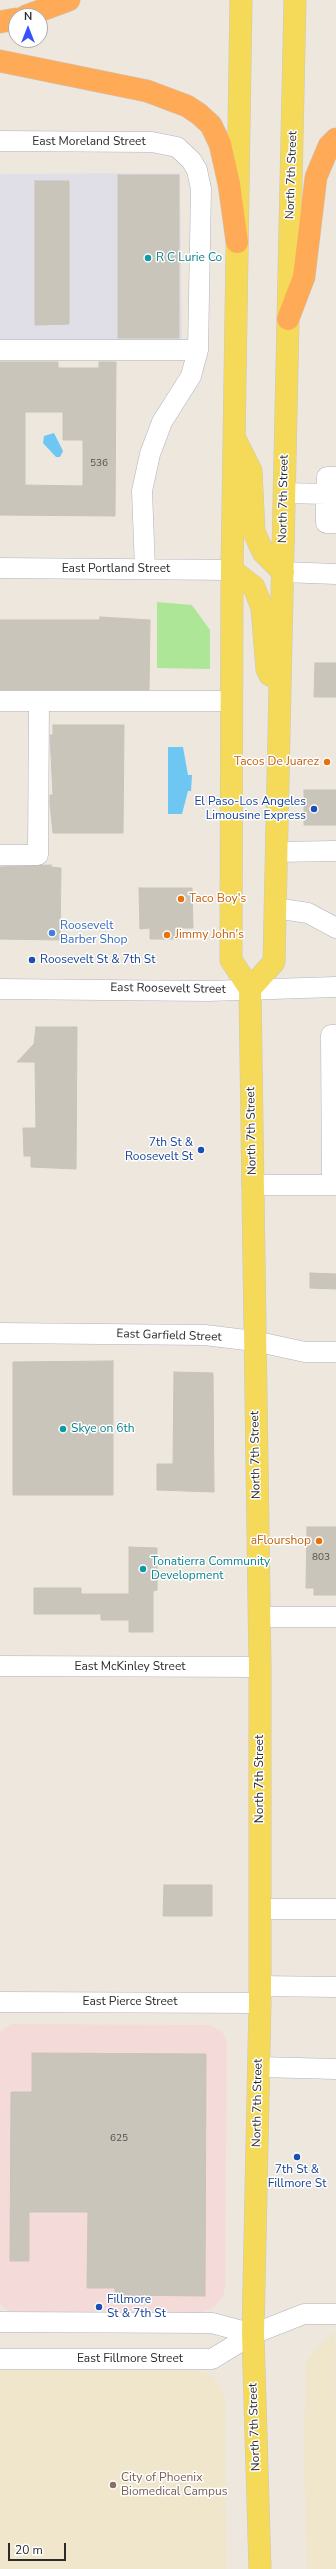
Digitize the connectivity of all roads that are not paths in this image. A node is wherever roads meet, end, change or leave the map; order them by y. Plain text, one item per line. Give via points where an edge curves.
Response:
1 (69, 0) edge
2 (241, 0) edge
3 (295, 0) edge
4 (48, 8) edge
5 (0, 61) edge
6 (336, 139) edge
7 (0, 141) edge
8 (237, 242) junction
9 (288, 319) junction
10 (0, 350) edge
11 (198, 350) junction
12 (235, 438) junction
13 (336, 477) edge
14 (284, 493) junction
15 (326, 494) junction
16 (336, 523) edge
17 (0, 568) edge
18 (145, 569) junction
19 (232, 570) junction
20 (282, 572) junction
21 (336, 574) edge
22 (279, 696) junction
23 (0, 701) edge
24 (39, 701) junction
25 (231, 701) junction
26 (336, 851) edge
27 (276, 852) junction
28 (0, 855) edge
29 (275, 908) junction
30 (336, 928) edge
31 (336, 987) edge
32 (0, 988) edge
33 (250, 989) junction
34 (336, 1035) edge
35 (334, 1185) edge
36 (252, 1186) junction
37 (0, 1333) edge
38 (254, 1341) junction
39 (336, 1352) edge
40 (260, 1617) junction
41 (336, 1617) edge
42 (0, 1666) edge
43 (260, 1667) junction
44 (260, 1909) junction
45 (336, 1909) edge
46 (336, 1986) edge
47 (260, 1994) junction
48 (0, 2002) edge
49 (259, 2067) junction
50 (336, 2070) edge
51 (336, 2314) edge
52 (0, 2322) edge
53 (253, 2334) junction
54 (0, 2359) edge
55 (260, 2569) edge

1 - 4 highway
2 - 8 main road
3 - 9 main road, North 7th Street
5 - 8 highway via 147,91 199,114 211,124 220,144 229,184
6 - 9 highway via 329,146 316,177 304,277
7 - 11 street, East Moreland Street via 152,142 177,147 192,160 201,188
8 - 12 main road
9 - 14 main road, North 7th Street
10 - 11 street
11 - 18 street via 191,376 162,422 150,454 142,491
12 - 19 main road
12 - 20 main road via 250,471 254,532 263,552
13 - 15 street via 327,477
14 - 15 street
14 - 20 main road, North 7th Street
15 - 16 street via 326,523
17 - 18 street, East Portland Street
18 - 19 street, East Portland Street
19 - 22 main road via 254,587 262,608 267,669
19 - 25 main road
20 - 21 street
20 - 22 main road, North 7th Street
22 - 27 main road, North 7th Street
23 - 24 street
24 - 25 street
24 - 28 street via 38,855
25 - 33 main road via 231,960
26 - 27 street
27 - 29 main road, North 7th Street
29 - 30 street via 308,913
29 - 33 main road, North 7th Street via 274,962
31 - 33 street, East Roosevelt Street
32 - 33 street, East Roosevelt Street via 208,991
33 - 36 main road, North 7th Street
34 - 35 street via 331,1035
35 - 36 street
36 - 38 main road, North 7th Street
37 - 38 street, East Garfield Street via 205,1335
38 - 39 street, East Garfield Street via 305,1352
38 - 40 main road, North 7th Street
40 - 41 street
40 - 43 main road, North 7th Street
42 - 43 street, East McKinley Street
43 - 44 main road, North 7th Street
44 - 45 street
44 - 47 main road, North 7th Street
46 - 47 street, East Pierce Street
47 - 48 street, East Pierce Street
47 - 49 main road, North 7th Street
49 - 50 street
49 - 53 main road, North 7th Street
51 - 53 street, East Fillmore Street via 304,2314
52 - 53 street via 212,2323
53 - 54 street, East Fillmore Street via 212,2359
53 - 55 main road, North 7th Street

